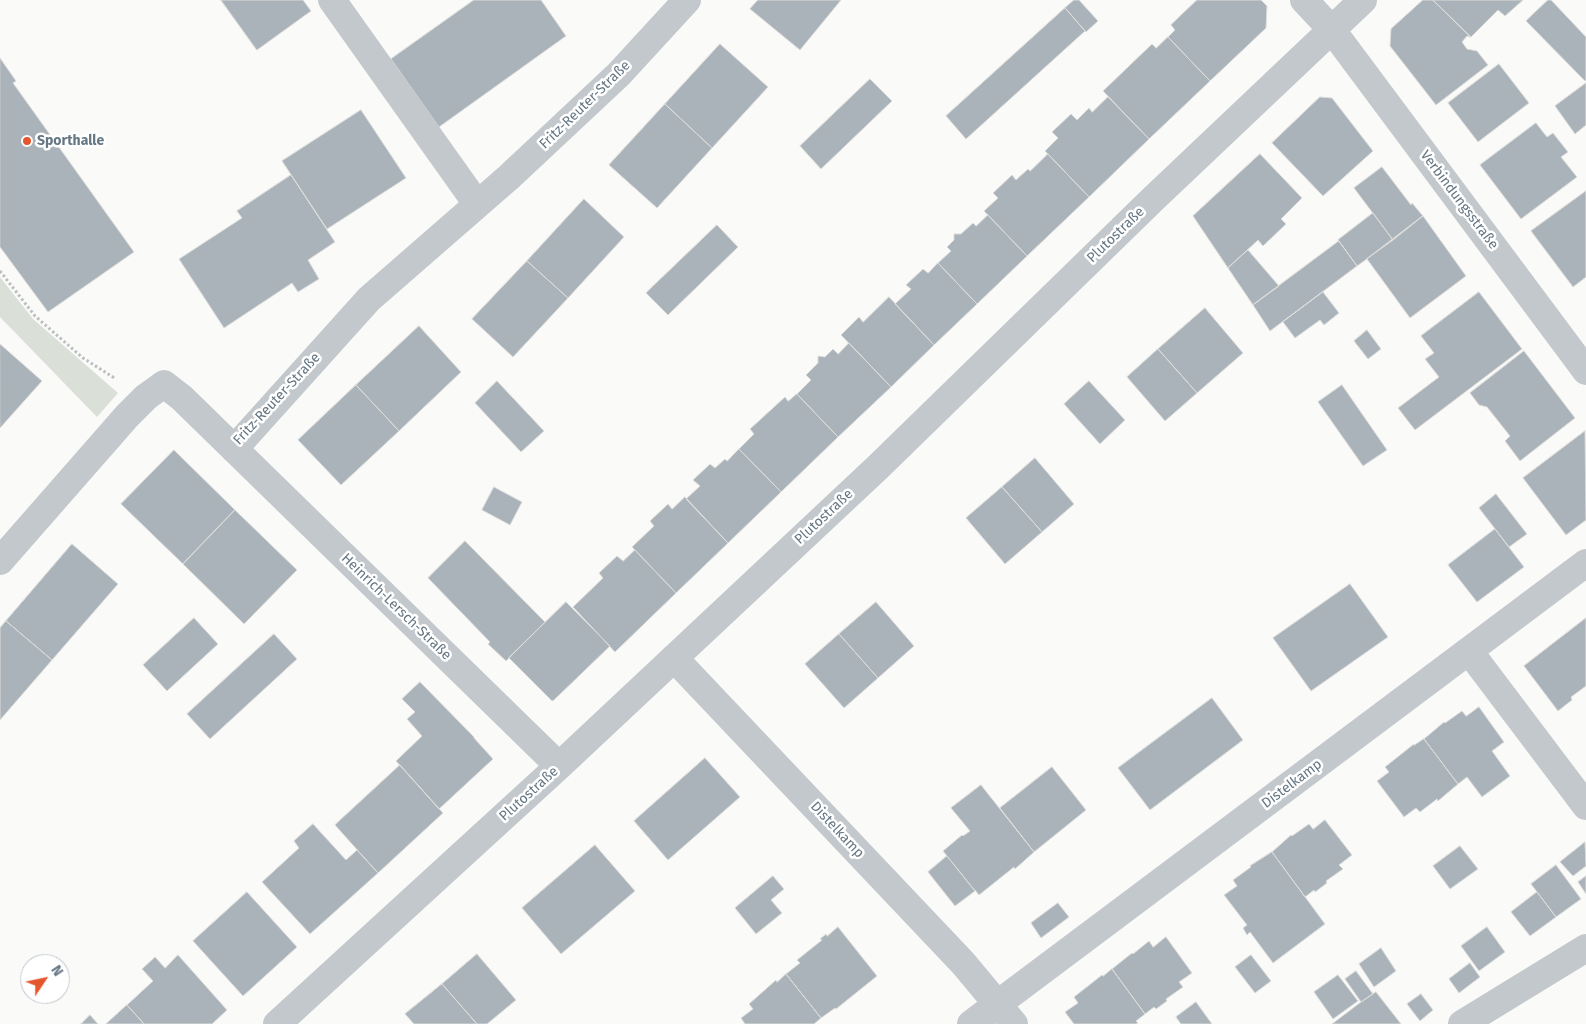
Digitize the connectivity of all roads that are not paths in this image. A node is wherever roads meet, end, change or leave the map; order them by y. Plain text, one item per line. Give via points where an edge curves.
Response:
1 (332, 0) edge
2 (687, 0) edge
3 (1304, 0) edge
4 (1363, 0) edge
5 (1332, 30) junction
6 (477, 204) junction
7 (1586, 371) edge
8 (234, 449) junction
9 (0, 561) edge
10 (1586, 563) edge
11 (1469, 651) junction
12 (674, 658) junction
13 (559, 766) junction
14 (1586, 806) edge
15 (1586, 948) edge
16 (1006, 1014) edge
17 (277, 1024) edge
18 (971, 1024) edge
19 (1462, 1024) edge

1 - 6 street
2 - 6 street, Fritz-Reuter-Straße via 619,74
3 - 5 street, Verbindungsstraße
4 - 5 street, Plutostraße
5 - 7 street, Verbindungsstraße
5 - 12 street, Plutostraße
6 - 8 street, Fritz-Reuter-Straße via 369,298
8 - 9 street, Fritz-Reuter-Straße via 164,384 146,396 127,416
8 - 13 street, Heinrich-Lersch-Straße
10 - 11 street, Distelkamp
11 - 14 street
11 - 16 street, Distelkamp
12 - 13 street, Plutostraße
12 - 16 street, Distelkamp via 949,949
13 - 17 street, Plutostraße
15 - 19 street
16 - 18 street, Distelkamp

